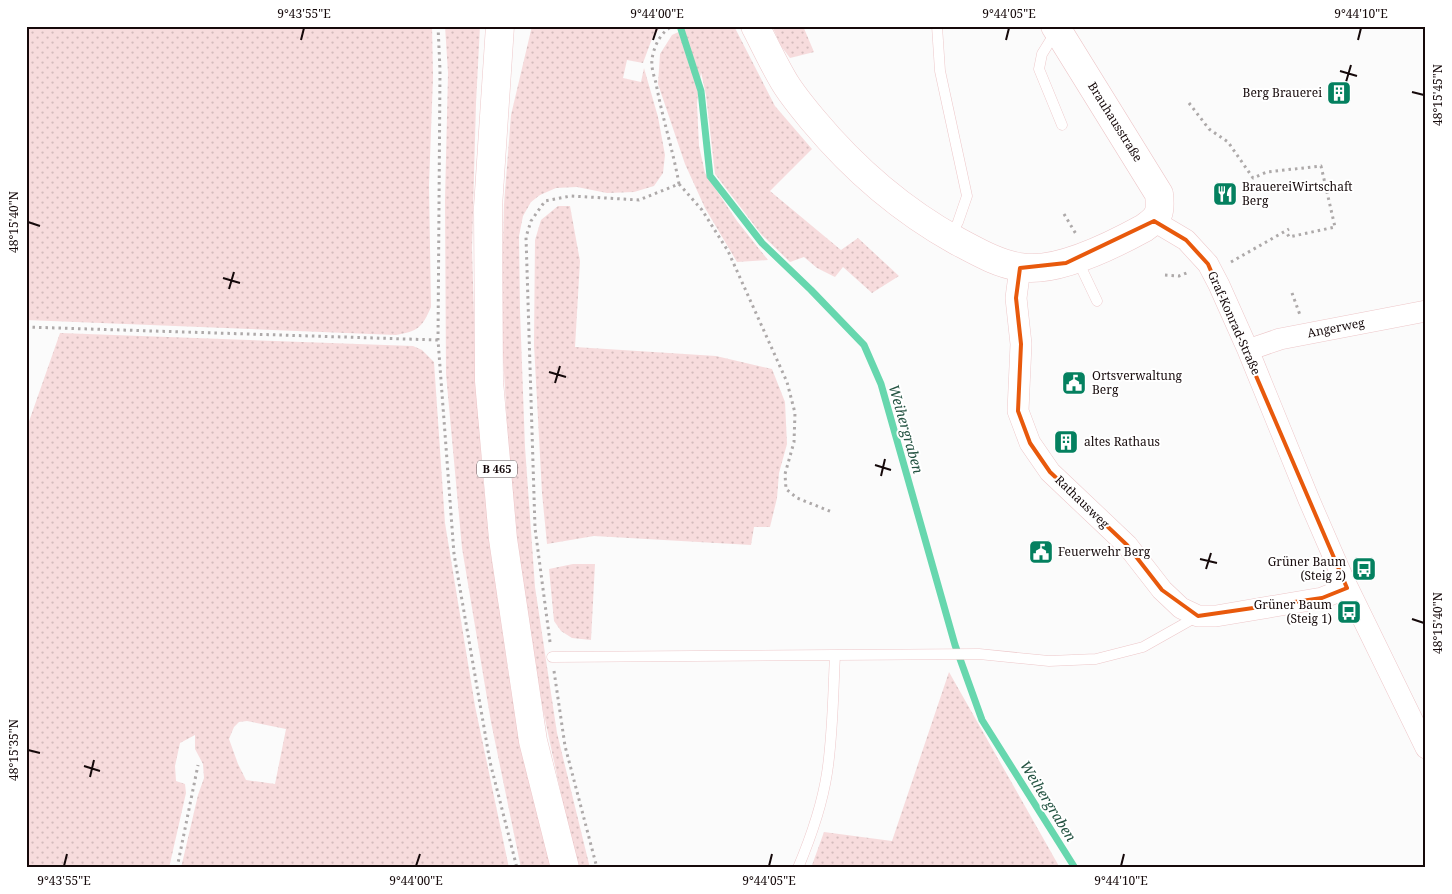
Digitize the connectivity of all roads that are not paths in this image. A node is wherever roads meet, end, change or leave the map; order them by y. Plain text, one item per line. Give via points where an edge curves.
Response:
1 (500, 26) edge
2 (513, 26) edge
3 (755, 26) edge
4 (937, 26) edge
5 (1056, 28) edge
6 (497, 64) junction
7 (1062, 125) dead end
8 (1154, 221) junction
9 (950, 237) junction
10 (1077, 258) junction
11 (1020, 268) junction
12 (1097, 301) dead end
13 (1426, 311) edge
14 (1248, 350) junction
15 (1347, 588) junction
16 (1198, 616) junction
17 (835, 654) junction
18 (552, 657) road end
19 (1426, 748) edge
20 (565, 868) edge
21 (798, 868) edge

1 - 6 main road, B 465
2 - 6 main road
3 - 9 main road via 786,85 830,141 871,181 917,217
4 - 9 lane via 940,71 967,196
5 - 7 lane via 1042,54 1039,69
5 - 8 main road, Brauhausstraße via 1160,194 1160,211
6 - 20 main road, B 465 via 488,207 489,381 502,539 533,741
8 - 10 main road
8 - 14 street, Graf-Konrad-Straße via 1186,240 1208,264
9 - 11 main road via 984,256
10 - 11 main road via 1058,264
10 - 12 lane
11 - 16 street, Rathausweg via 1016,298 1021,344 1018,411 1030,443 1050,472 1127,545 1162,590 1181,608
13 - 14 street, Angerweg via 1280,339
14 - 15 street, Graf-Konrad-Straße
15 - 16 street via 1322,598 1216,616
15 - 19 street, Graf-Konrad-Straße
16 - 17 lane via 1143,647 1096,659 1049,661 968,654
17 - 18 lane
17 - 21 lane via 827,774 813,831

